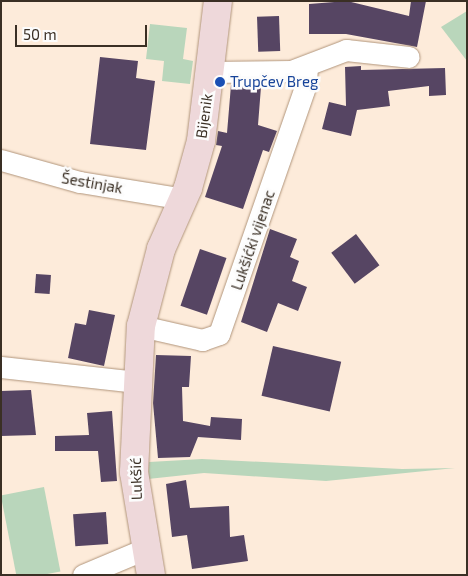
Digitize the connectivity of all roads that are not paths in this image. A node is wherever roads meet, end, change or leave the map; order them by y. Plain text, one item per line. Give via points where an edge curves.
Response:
1 (218, 1) edge
2 (409, 57) dead end
3 (307, 67) junction
4 (211, 72) junction
5 (1, 160) edge
6 (184, 199) junction
7 (141, 326) junction
8 (1, 367) edge
9 (137, 382) junction
10 (148, 562) edge
11 (83, 575) edge

1 - 4 main road, Bijenik
2 - 3 street via 346,50
3 - 4 street via 280,72
3 - 7 street, Lukšićki vijenac via 302,98 218,334 202,340
4 - 6 main road, Bijenik via 201,141
5 - 6 street, Šestinjak via 80,182
6 - 7 main road, Lukšić via 161,249
7 - 9 main road, Lukšić
8 - 9 street
9 - 10 main road, Lukšić via 134,472
10 - 11 street

